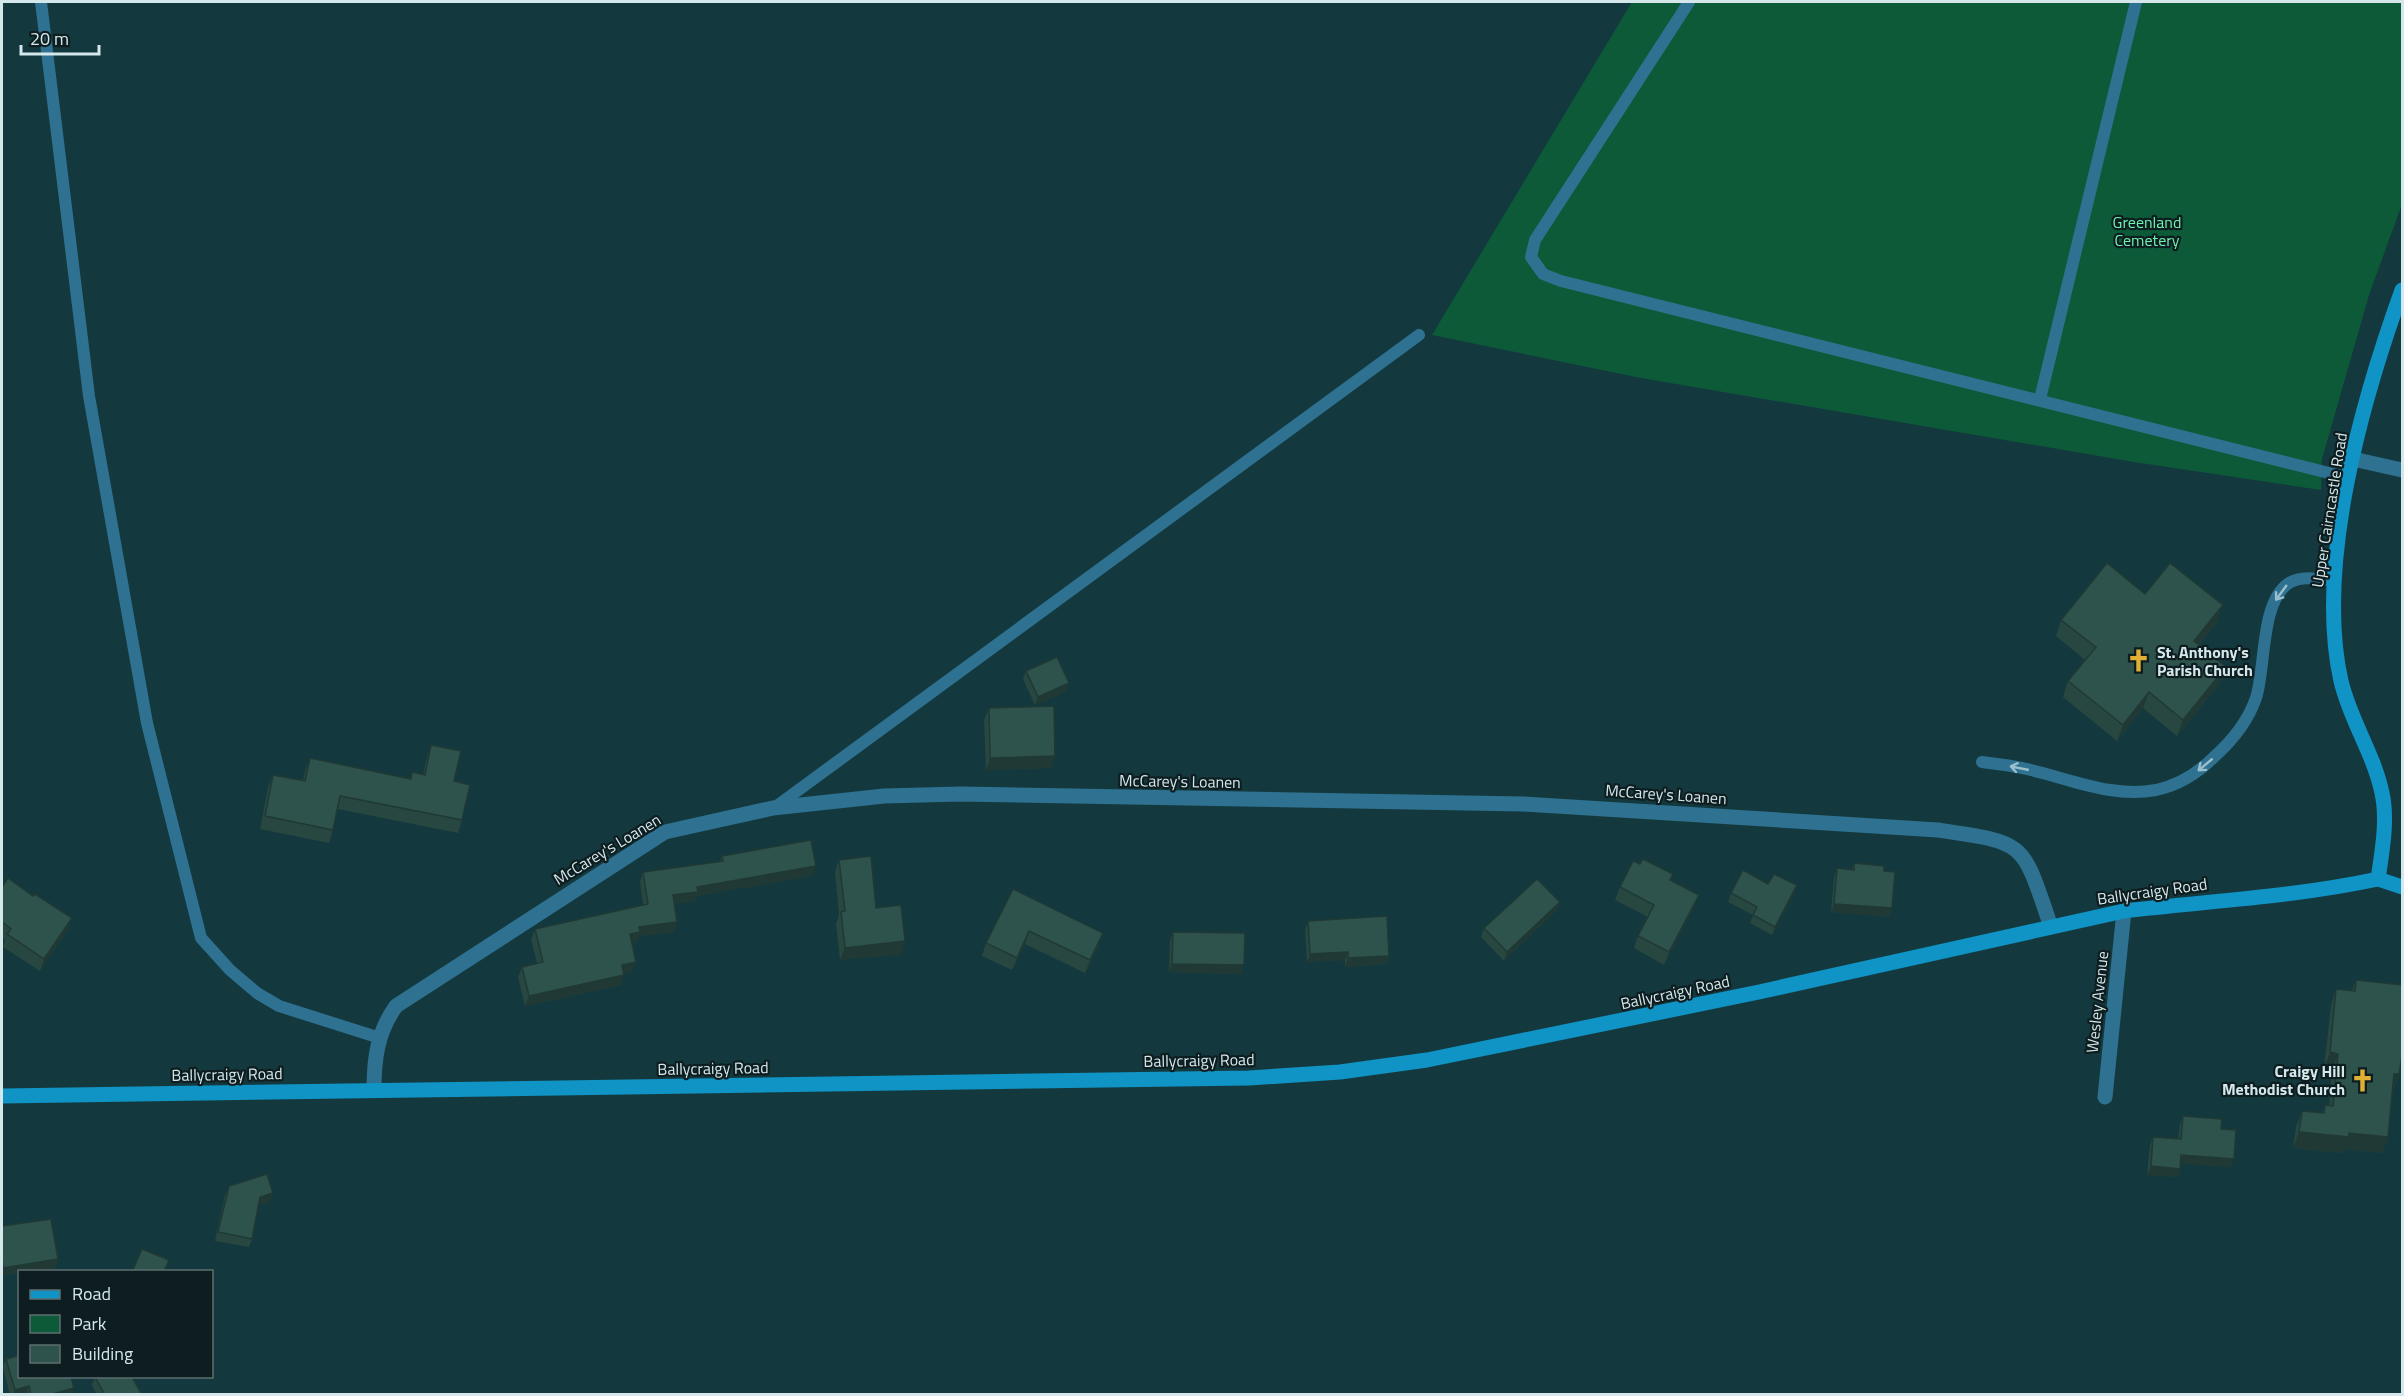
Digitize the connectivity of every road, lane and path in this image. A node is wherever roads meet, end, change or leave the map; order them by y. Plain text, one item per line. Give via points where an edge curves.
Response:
1 (41, 2) edge
2 (1689, 2) edge
3 (2136, 2) edge
4 (2403, 290) edge
5 (1419, 335) dead end
6 (2040, 399) junction
7 (2353, 459) junction
8 (2403, 470) edge
9 (2349, 478) junction
10 (2333, 581) junction
11 (1982, 762) dead end
12 (773, 808) junction
13 (2378, 879) junction
14 (2403, 887) edge
15 (2124, 911) junction
16 (2051, 927) junction
17 (380, 1038) junction
18 (374, 1090) junction
19 (2, 1096) edge
20 (2105, 1097) dead end

1 - 17 lane via 88,396 147,723 201,938 230,970 279,1006
2 - 6 lane via 1534,240 1531,257 1538,269 1561,281
3 - 6 lane
4 - 7 street, Upper Cairncastle Road via 2378,356
5 - 12 lane
6 - 9 lane
7 - 8 street
7 - 9 street, Upper Cairncastle Road
9 - 10 street, Upper Cairncastle Road
10 -> 11 lane via 2302,579 2290,582 2282,590 2269,619 2260,684 2248,715 2217,755 2184,781 2155,790 2121,792
10 - 13 street, Upper Cairncastle Road via 2332,618 2342,682 2383,793
12 - 16 street, McCarey's Loanen via 884,796 960,794 1523,804 1938,830 1995,838 2018,850 2033,873
12 - 17 street, McCarey's Loanen via 664,832 408,996 390,1016
13 - 14 street
13 - 15 street, Ballycraigy Road via 2305,893
15 - 16 street, Ballycraigy Road
15 - 20 street, Wesley Avenue
16 - 18 street, Ballycraigy Road via 1554,1036 1340,1072 1249,1078
17 - 18 street, McCarey's Loanen via 374,1060
18 - 19 street, Ballycraigy Road

